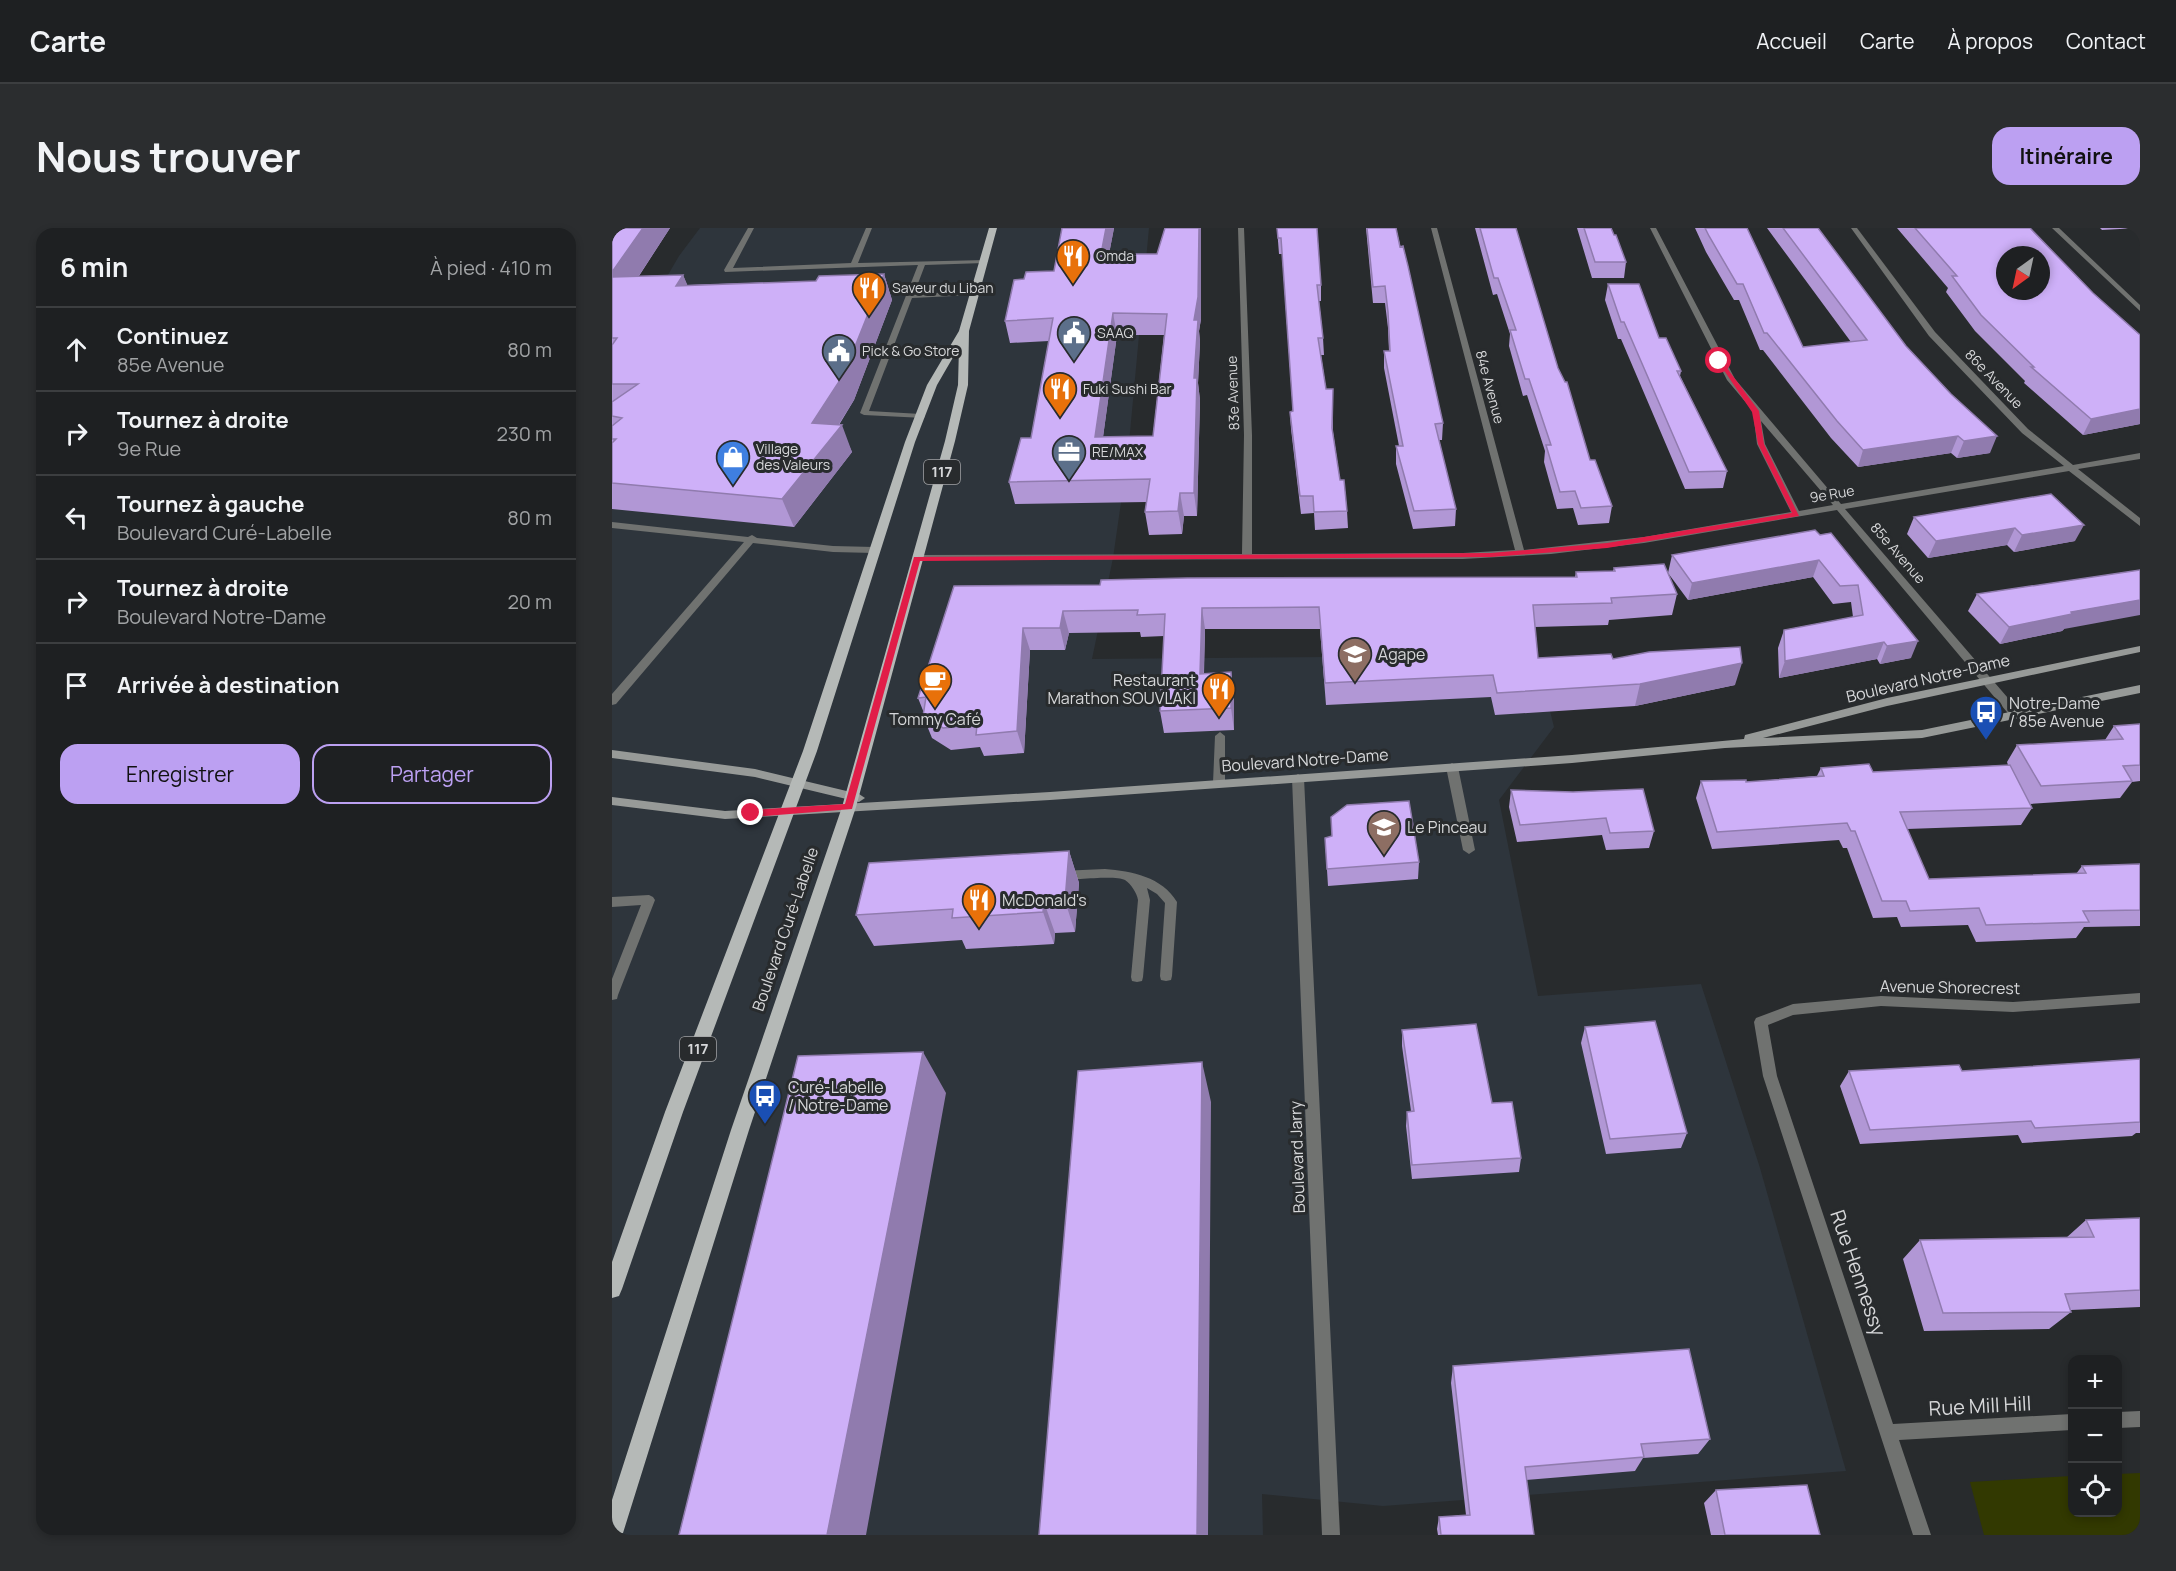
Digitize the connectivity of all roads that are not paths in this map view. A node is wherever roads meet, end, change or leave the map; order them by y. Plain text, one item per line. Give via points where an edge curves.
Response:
1 (751, 228) edge
2 (869, 228) edge
3 (993, 228) edge
4 (1241, 228) edge
5 (1434, 228) edge
6 (1653, 228) edge
7 (1854, 228) edge
8 (2055, 228) edge
9 (984, 261) junction
10 (922, 263) junction
11 (853, 266) junction
12 (974, 293) junction
13 (910, 296) junction
14 (2140, 309) edge
15 (964, 331) junction
16 (1756, 411) junction
17 (921, 416) junction
18 (2140, 456) edge
19 (2070, 467) junction
20 (1838, 508) junction
21 (1796, 514) junction
22 (2140, 523) edge
23 (612, 525) edge
24 (752, 538) junction
25 (874, 550) junction
26 (1520, 554) junction
27 (1247, 557) junction
28 (916, 558) junction
29 (2140, 649) edge
30 (1988, 680) junction
31 (2140, 688) edge
32 (612, 701) edge
33 (2016, 714) junction
34 (1220, 736) dead end
35 (1725, 744) junction
36 (612, 754) edge
37 (1452, 767) junction
38 (1298, 778) junction
39 (798, 783) junction
40 (1219, 783) junction
41 (612, 801) edge
42 (850, 802) junction
43 (788, 811) junction
44 (1468, 850) dead end
45 (1125, 875) junction
46 (1049, 877) edge
47 (612, 902) edge
48 (1166, 976) dead end
49 (1137, 977) dead end
50 (612, 995) edge
51 (2140, 998) edge
52 (1761, 1022) joint
53 (612, 1290) edge
54 (2140, 1419) edge
55 (2122, 1420) edge
56 (2068, 1422) edge
57 (1889, 1432) junction
58 (612, 1533) edge
59 (1331, 1535) edge
60 (1922, 1535) edge

1 - 11 street via 728,270
2 - 11 street
3 - 9 main road, Boulevard Curé-Labelle / 117
4 - 27 street, 83e Avenue via 1248,435
5 - 26 street, 84e Avenue
6 - 16 street, 85e Avenue via 1725,372
7 - 19 street, 86e Avenue via 1932,334 2025,431
8 - 14 street
9 - 10 street
9 - 12 main road, Boulevard Curé-Labelle / 117
10 - 11 street
10 - 13 street
12 - 13 street
12 - 15 main road, Boulevard Curé-Labelle / 117
13 - 17 street via 864,413
15 - 17 main road, Boulevard Curé-Labelle / 117 via 932,386
15 - 28 main road, Boulevard Curé-Labelle / 117 via 963,385
16 - 20 street, 85e Avenue
16 - 21 street, 85e Avenue via 1761,444
17 - 25 main road, Boulevard Curé-Labelle / 117
18 - 19 street, 9e Rue
19 - 20 street, 9e Rue
19 - 22 street, 86e Avenue
20 - 21 street, 9e Rue
20 - 30 street, 85e Avenue
21 - 26 street, 9e Rue via 1635,542
23 - 24 street
24 - 25 street via 833,549
24 - 32 street
25 - 39 main road, Boulevard Curé-Labelle / 117
26 - 27 street, 9e Rue
27 - 28 street, 9e Rue
28 - 42 main road, Boulevard Curé-Labelle / 117
29 - 30 street, Boulevard Notre-Dame
30 - 33 street, 85e Avenue
30 - 35 street, Boulevard Notre-Dame
31 - 33 street, Boulevard Notre-Dame
33 - 35 street, Boulevard Notre-Dame via 1922,734
34 - 40 street
35 - 37 street, Boulevard Notre-Dame
36 - 39 street, Boulevard Notre-Dame via 755,772
37 - 38 street, Boulevard Notre-Dame
37 - 44 street
38 - 40 street, Boulevard Notre-Dame
38 - 59 street, Boulevard Jarry
39 - 42 street, Boulevard Notre-Dame
39 - 43 main road, Boulevard Curé-Labelle / 117
40 - 42 street, Boulevard Notre-Dame via 886,805
41 - 43 street, Boulevard Notre-Dame via 725,815
42 - 43 street, Boulevard Notre-Dame
42 - 58 main road, Boulevard Curé-Labelle / 117 via 736,1140
43 - 53 main road, Boulevard Curé-Labelle / 117 via 674,1112
45 - 46 street
45 - 48 street via 1156,887 1171,902
45 - 49 street via 1142,890 1144,900
47 - 50 street via 649,900
51 - 52 street, Avenue Shorecrest via 2013,1007 1881,1001 1793,1010
52 - 57 street, Rue Hennessy via 1770,1076
54 - 55 street
56 - 57 street, Rue Mill Hill
57 - 60 street, Rue Hennessy

